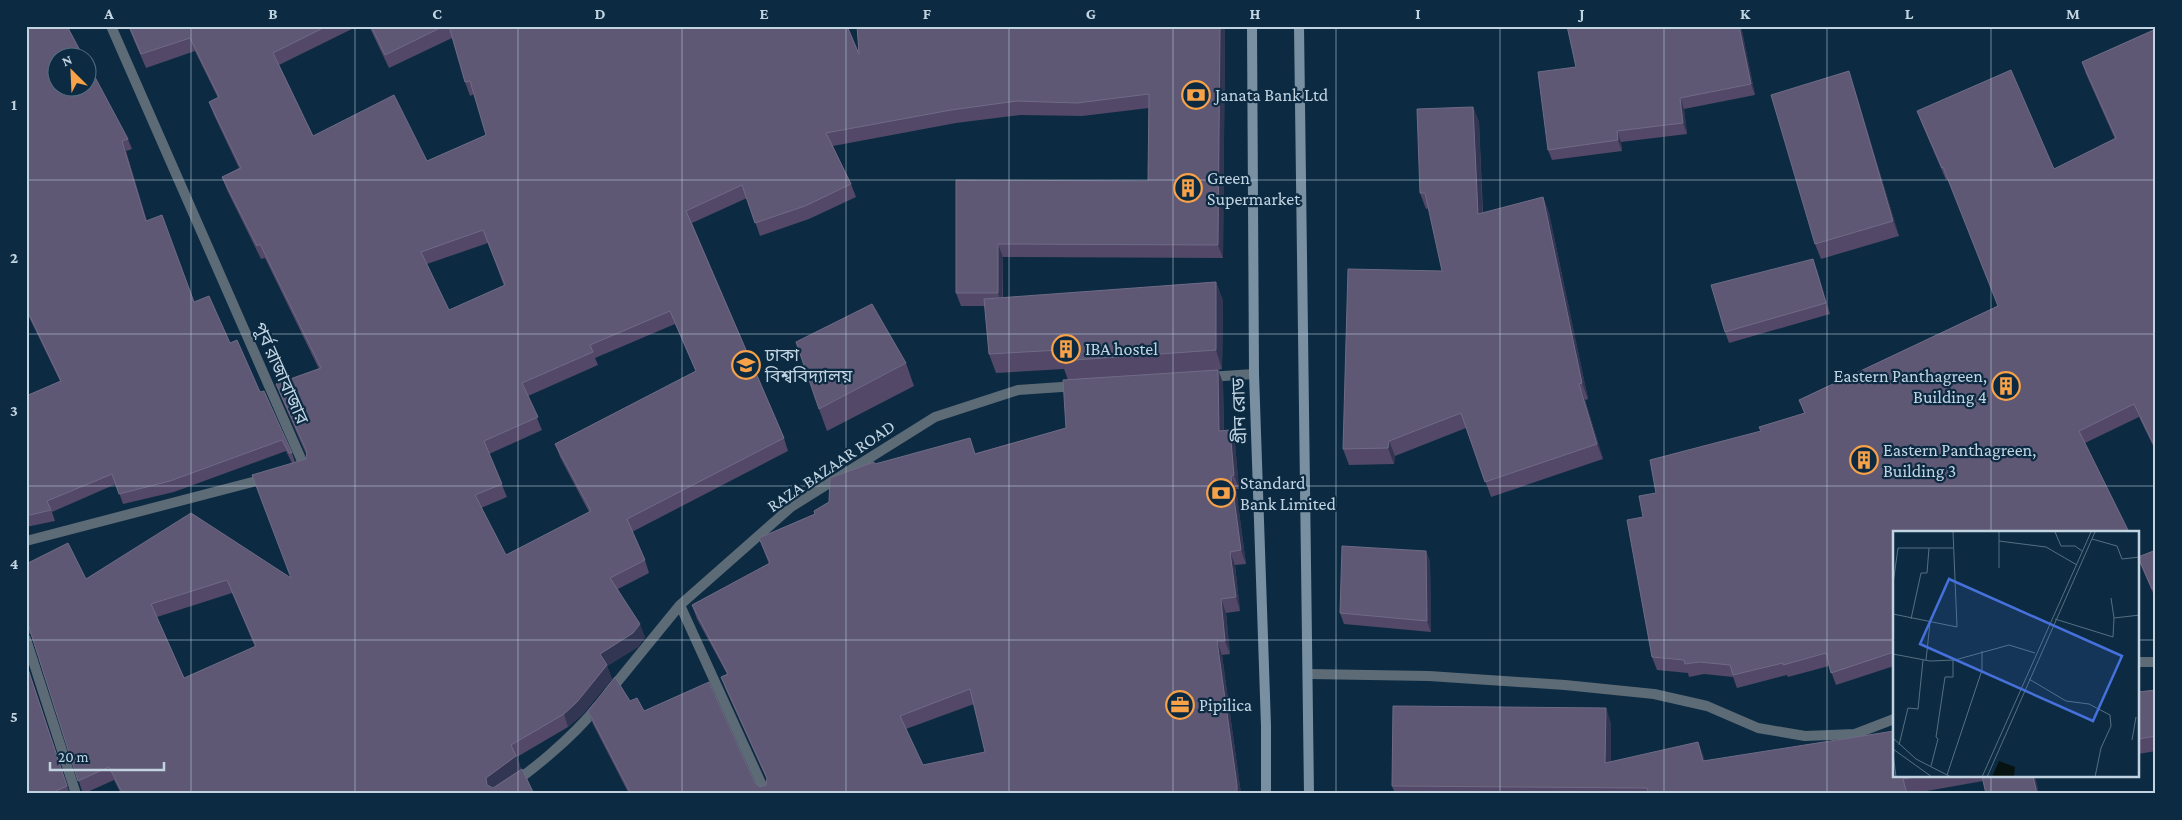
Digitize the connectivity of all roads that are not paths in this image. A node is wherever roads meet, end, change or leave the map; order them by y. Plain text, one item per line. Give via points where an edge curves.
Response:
1 (111, 26) edge
2 (1252, 26) edge
3 (1299, 26) edge
4 (1254, 374) junction
5 (1195, 378) edge
6 (1087, 385) edge
7 (295, 471) edge
8 (276, 476) edge
9 (26, 541) edge
10 (680, 605) junction
11 (26, 639) edge
12 (2140, 662) edge
13 (2156, 662) edge
14 (1309, 674) junction
15 (1893, 719) edge
16 (76, 794) edge
17 (497, 794) edge
18 (766, 794) edge
19 (1266, 794) edge
20 (1309, 794) edge

1 - 7 street, পূর্ব রাজাবাজার via 305,468
2 - 4 main road, গ্রীন রোড
3 - 14 main road
4 - 5 street
4 - 19 main road, গ্রীন রোড
6 - 10 street, RAZA BAZAAR ROAD via 1018,390 935,417 791,508
8 - 9 street
10 - 17 street, RAZA BAZAAR ROAD via 587,720 519,780
10 - 18 street
11 - 16 street
12 - 13 street
14 - 15 street via 1429,676 1654,694 1707,706 1758,728 1805,736 1855,734
14 - 20 main road

